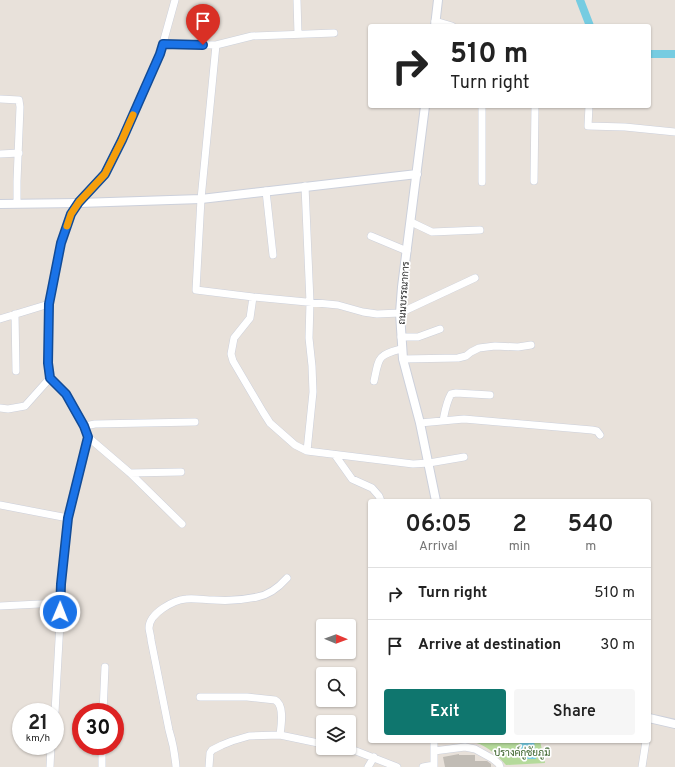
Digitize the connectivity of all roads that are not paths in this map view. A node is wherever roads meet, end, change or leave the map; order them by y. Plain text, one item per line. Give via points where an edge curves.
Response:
1 (175, 0) edge
2 (298, 0) edge
3 (438, 0) edge
4 (435, 23) edge
5 (334, 33) dead end
6 (298, 34) junction
7 (163, 44) junction
8 (216, 45) junction
9 (0, 99) edge
10 (425, 108) edge
11 (482, 108) edge
12 (535, 108) edge
13 (589, 108) edge
14 (675, 132) edge
15 (19, 152) junction
16 (0, 154) edge
17 (417, 174) junction
18 (534, 181) dead end
19 (482, 182) dead end
20 (305, 186) junction
21 (266, 191) junction
22 (201, 199) junction
23 (79, 202) junction
24 (17, 203) junction
25 (0, 204) edge
26 (411, 222) junction
27 (480, 230) dead end
28 (371, 236) dead end
29 (407, 251) junction
30 (273, 255) dead end
31 (475, 278) dead end
32 (253, 297) junction
33 (310, 302) junction
34 (49, 304) junction
35 (15, 314) junction
36 (400, 314) junction
37 (0, 319) edge
38 (440, 329) dead end
39 (401, 337) junction
40 (531, 344) dead end
41 (402, 349) junction
42 (403, 359) junction
43 (16, 371) dead end
44 (50, 378) junction
45 (374, 381) dead end
46 (490, 395) dead end
47 (0, 408) edge
48 (443, 421) junction
49 (195, 422) dead end
50 (420, 424) junction
51 (84, 426) junction
52 (600, 435) dead end
53 (88, 437) junction
54 (307, 451) junction
55 (335, 455) junction
56 (464, 457) dead end
57 (429, 463) junction
58 (180, 472) dead end
59 (130, 473) junction
60 (380, 499) edge
61 (436, 499) edge
62 (0, 505) edge
63 (68, 518) junction
64 (182, 524) dead end
65 (287, 578) dead end
66 (59, 603) junction
67 (0, 606) edge
68 (105, 667) dead end
69 (200, 697) dead end
70 (56, 703) edge
71 (103, 703) edge
72 (651, 720) edge
73 (675, 724) edge
74 (280, 735) junction
75 (316, 743) edge
76 (434, 743) edge
77 (646, 743) edge
78 (434, 750) junction
79 (356, 751) edge
80 (51, 755) edge
81 (102, 755) edge
82 (374, 757) junction
83 (434, 766) edge
84 (50, 767) edge
85 (102, 767) edge
86 (176, 767) edge
87 (209, 767) edge
88 (368, 767) edge
89 (397, 767) edge
90 (423, 767) edge
91 (500, 767) edge
92 (642, 767) edge

1 - 7 street
2 - 6 street
3 - 4 street
5 - 6 street
6 - 8 street via 252,36
7 - 8 street
7 - 23 street via 105,174
8 - 22 street
9 - 15 street via 19,100
10 - 17 street, ถนนบรรณาการ
11 - 19 street
12 - 18 street
13 - 14 street via 588,126
15 - 16 street
15 - 24 street
17 - 20 street
17 - 26 street, ถนนบรรณาการ
20 - 21 street
20 - 33 street
21 - 22 street
21 - 30 street
22 - 23 street
22 - 32 street via 196,290
23 - 24 street
23 - 34 street via 71,214 61,243
24 - 25 street
26 - 27 street via 432,232
26 - 29 street, ถนนบรรณาการ
28 - 29 street
29 - 36 street, ถนนบรรณาการ
31 - 36 street
32 - 33 street
32 - 54 street via 250,318 234,338 231,354 233,361 270,423 295,445
33 - 36 street via 377,314
33 - 54 street via 309,338 313,392
34 - 35 street
34 - 44 street
35 - 37 street
35 - 43 street
36 - 39 street, ถนนบรรณาการ
38 - 39 street via 418,337
39 - 41 street, ถนนบรรณาการ
40 - 42 street via 479,348 458,358
41 - 42 street, ถนนบรรณาการ
41 - 45 street via 382,356
42 - 50 street, ถนนบรรณาการ
44 - 47 street via 25,406
44 - 51 street via 66,394
46 - 48 street via 451,394
48 - 50 street
48 - 52 street via 464,419 592,430
49 - 51 street
50 - 57 street, ถนนบรรณาการ
51 - 53 street
53 - 59 street
53 - 63 street
54 - 55 street
55 - 57 street via 413,464
55 - 60 street via 352,479 372,488
56 - 57 street
57 - 61 street, ถนนบรรณาการ
58 - 59 street
59 - 64 street
62 - 63 street
63 - 66 street
65 - 86 street via 270,593 258,597 241,600 185,599 172,603 159,611 150,623
66 - 67 street
66 - 70 street
68 - 71 street
69 - 74 street via 275,700 280,704 282,716
72 - 73 street
74 - 75 street
74 - 87 street via 250,736 222,745 210,753
76 - 78 street
77 - 92 street
78 - 83 street
78 - 91 street via 465,747 475,749 493,759
79 - 82 street
80 - 84 street
81 - 85 street
82 - 88 street
82 - 89 street
83 - 90 street

